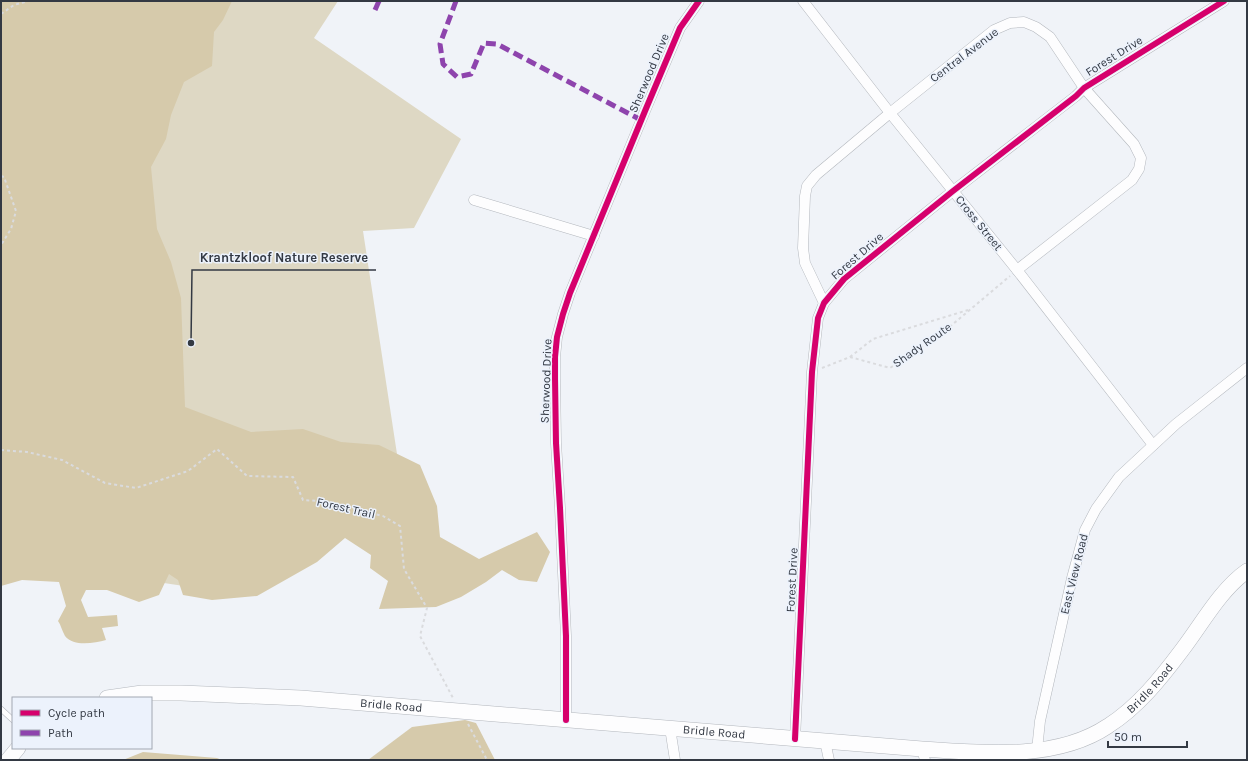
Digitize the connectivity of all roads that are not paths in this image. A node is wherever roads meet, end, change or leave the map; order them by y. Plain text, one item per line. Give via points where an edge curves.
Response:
1 (699, 1) edge
2 (803, 1) edge
3 (1224, 1) edge
4 (1084, 88) junction
5 (890, 113) junction
6 (953, 191) junction
7 (474, 200) dead end
8 (594, 236) junction
9 (1017, 270) junction
10 (824, 303) junction
11 (1247, 368) edge
12 (1153, 445) junction
13 (1247, 571) edge
14 (114, 697) edge
15 (1, 709) edge
16 (12, 719) edge
17 (566, 720) junction
18 (670, 728) junction
19 (795, 739) junction
20 (825, 741) junction
21 (17, 749) edge
22 (1037, 750) junction
23 (924, 755) edge
24 (8, 760) edge
25 (675, 760) edge
26 (829, 760) edge

1 - 8 street, Sherwood Drive via 680,28
2 - 5 street, Cross Street
3 - 4 street, Forest Drive
4 - 5 street, Central Avenue via 1050,37 1024,22 1010,23 994,30
4 - 6 street, Forest Drive
4 - 9 street, Central Avenue via 1134,144 1141,158 1139,169 1132,180
5 - 6 street, Cross Street
5 - 10 street, Central Avenue via 816,175 808,186 805,196 803,248 805,262
6 - 9 street, Cross Street
6 - 10 street, Forest Drive via 844,279
7 - 8 street
8 - 17 street, Sherwood Drive via 563,314 555,357 556,443 566,636
9 - 12 street, Cross Street
10 - 19 street, Forest Drive via 818,318 812,372
11 - 12 street, East View Road
12 - 22 street, East View Road via 1119,477 1096,509 1085,530 1040,721
13 - 22 main road, Bridle Road via 1233,582 1167,670 1126,713 1108,727 1086,738
14 - 17 main road, Bridle Road via 142,693 181,693 301,698
15 - 16 lane
17 - 18 main road, Bridle Road
18 - 19 main road, Bridle Road
18 - 25 street
19 - 20 main road, Bridle Road
20 - 23 main road, Bridle Road
20 - 26 street
21 - 24 main road
22 - 23 main road, Bridle Road

